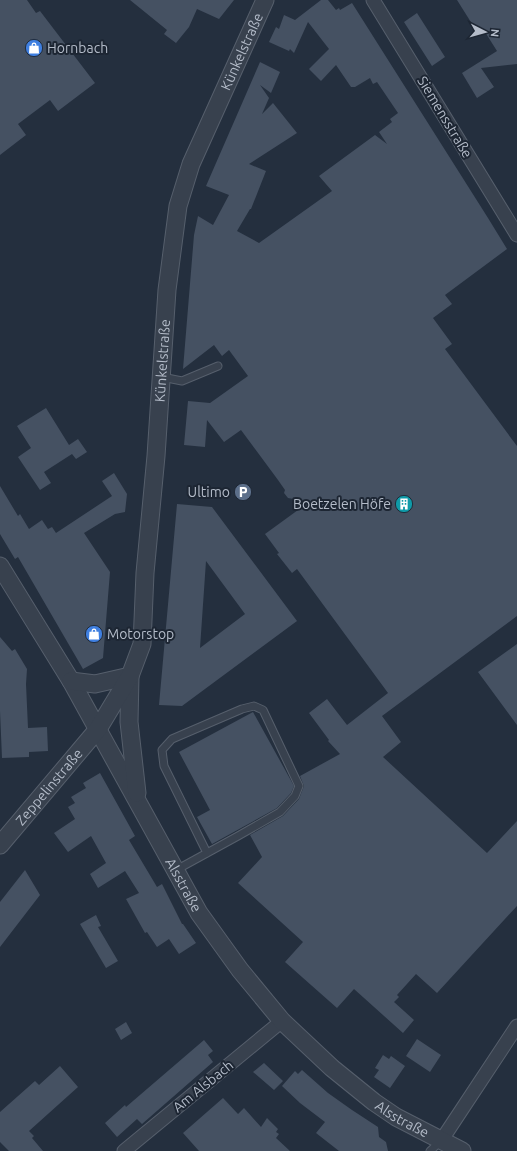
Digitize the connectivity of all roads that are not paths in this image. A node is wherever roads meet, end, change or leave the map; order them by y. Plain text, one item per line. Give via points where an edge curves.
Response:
1 (265, 0) edge
2 (373, 0) edge
3 (517, 235) edge
4 (218, 366) dead end
5 (162, 376) junction
6 (0, 566) edge
7 (130, 676) junction
8 (71, 680) junction
9 (98, 729) junction
10 (138, 802) junction
11 (0, 845) edge
12 (207, 853) junction
13 (175, 870) junction
14 (282, 1021) junction
15 (517, 1026) edge
16 (436, 1146) edge
17 (124, 1151) edge
18 (462, 1151) edge

1 - 5 street, Künkelstraße via 191,164 178,206 167,290
2 - 3 street, Siemensstraße
4 - 5 lane via 182,381
5 - 7 street, Künkelstraße via 145,573 142,644
6 - 8 street, Alsstraße
7 - 8 street via 95,684
7 - 9 street, Künkelstraße
7 - 10 street via 129,722
8 - 9 street, Alsstraße
9 - 10 street, Alsstraße
9 - 11 street, Zeppelinstraße
10 - 13 street, Alsstraße
12 - 12 lane via 280,812 295,796 299,786 263,710 254,706 172,739 162,750 164,766
12 - 13 lane
13 - 14 street, Alsstraße via 199,913 240,970
14 - 16 street, Alsstraße via 332,1068
14 - 17 street, Am Alsbach
15 - 16 street
16 - 18 street, Alsstraße

